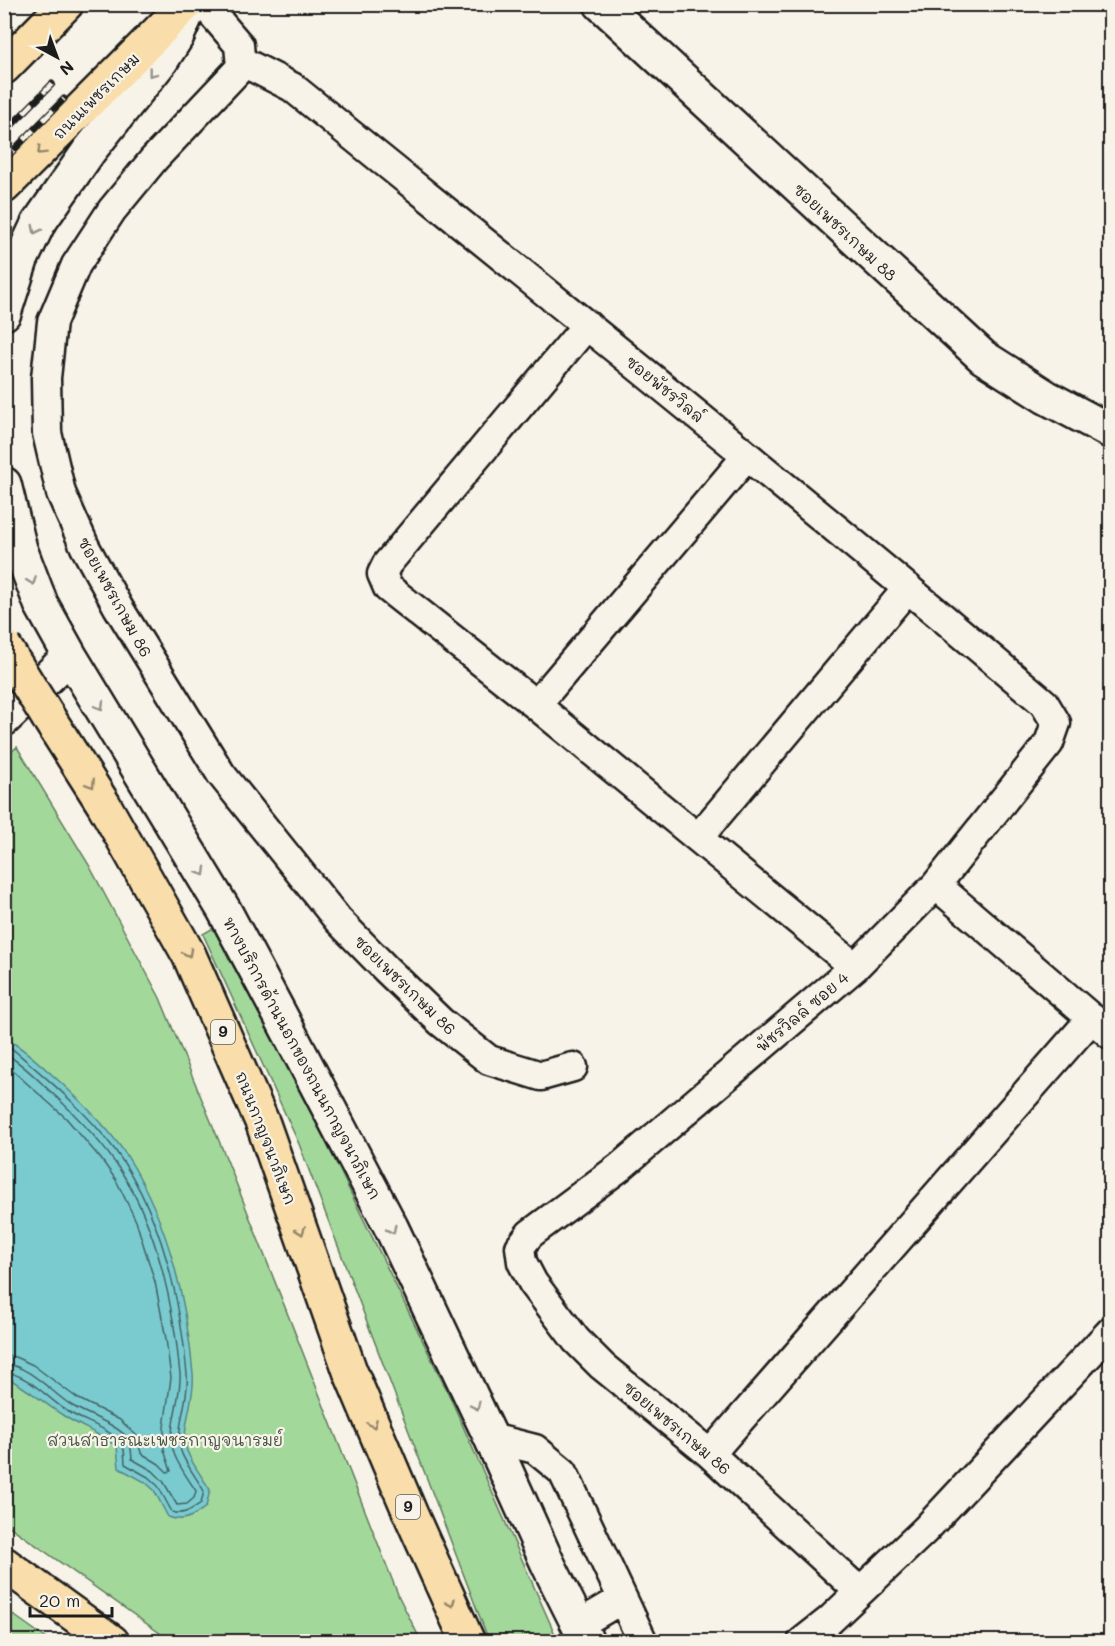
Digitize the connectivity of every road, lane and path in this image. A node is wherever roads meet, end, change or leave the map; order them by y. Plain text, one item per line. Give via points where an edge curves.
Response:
1 (66, 4) edge
2 (186, 4) edge
3 (191, 4) edge
4 (204, 4) edge
5 (601, 4) edge
6 (241, 61) junction
7 (4, 67) edge
8 (4, 186) edge
9 (4, 313) edge
10 (587, 325) junction
11 (1110, 431) edge
12 (747, 456) junction
13 (4, 484) edge
14 (908, 588) junction
15 (4, 646) edge
16 (70, 656) junction
17 (4, 666) edge
18 (536, 705) junction
19 (48, 717) junction
20 (4, 719) edge
21 (1049, 743) joint
22 (698, 838) junction
23 (936, 885) junction
24 (855, 967) junction
25 (1101, 1026) edge
26 (573, 1067) dead end
27 (520, 1247) joint
28 (1110, 1332) edge
29 (491, 1438) junction
30 (710, 1454) junction
31 (4, 1564) edge
32 (858, 1591) junction
33 (622, 1599) junction
34 (582, 1633) edge
35 (112, 1641) edge
36 (468, 1641) edge
37 (643, 1641) edge
38 (802, 1641) edge

1 - 7 main road
2 -> 8 main road, ถนนเพชรเกษม
3 -> 9 main road via 161,61 89,151 38,224 21,260
4 - 6 street via 239,45
5 - 11 main road, ซอยเพชรเกษม 88 via 983,357
6 - 10 street, ซอยพัชรวิลล์ via 292,87
6 - 26 street, ซอยเพชรเกษม 86 via 230,81 154,159 112,210 76,265 52,322 46,378 47,433 61,493 118,607 220,774 338,920 441,1022 489,1060 541,1076
10 - 12 street, ซอยพัชรวิลล์
10 - 18 street via 382,574 388,588
12 - 14 street, ซอยพัชรวิลล์
12 - 18 street
13 -> 16 main road, ทางบริการด้านนอกของถนนกาญจนาภิเษก via 20,549 41,604
14 - 21 street, ซอยพัชรวิลล์ via 1044,703 1056,723
14 - 22 street
15 - 19 main road, bridge
16 - 20 main road
16 -> 29 main road, ทางบริการด้านนอกของถนนกาญจนาภิเษก via 191,854 264,983 391,1227
17 - 19 main road, ถนนกาญจนาภิเษก / 9, bridge
18 - 22 street
19 -> 36 main road, ถนนกาญจนาภิเษก / 9 via 104,805 189,955 263,1124 350,1371
21 - 23 street, พัชรวิลล์ ซอย 4
22 - 24 street
23 - 24 street, พัชรวิลล์ ซอย 4
23 - 25 street
24 - 27 street, พัชรวิลล์ ซอย 4 via 620,1167 530,1234
25 - 30 street
27 - 30 street, ซอยเพชรเกษม 86 via 522,1262 533,1283 576,1340
28 - 32 street via 925,1530
29 - 33 street via 535,1449 563,1472
29 - 34 main road, ทางบริการด้านนอกของถนนกาญจนาภิเษก
30 - 32 street, ซอยเพชรเกษม 86
31 - 35 main road
32 - 38 street
33 - 34 street
33 - 37 street

